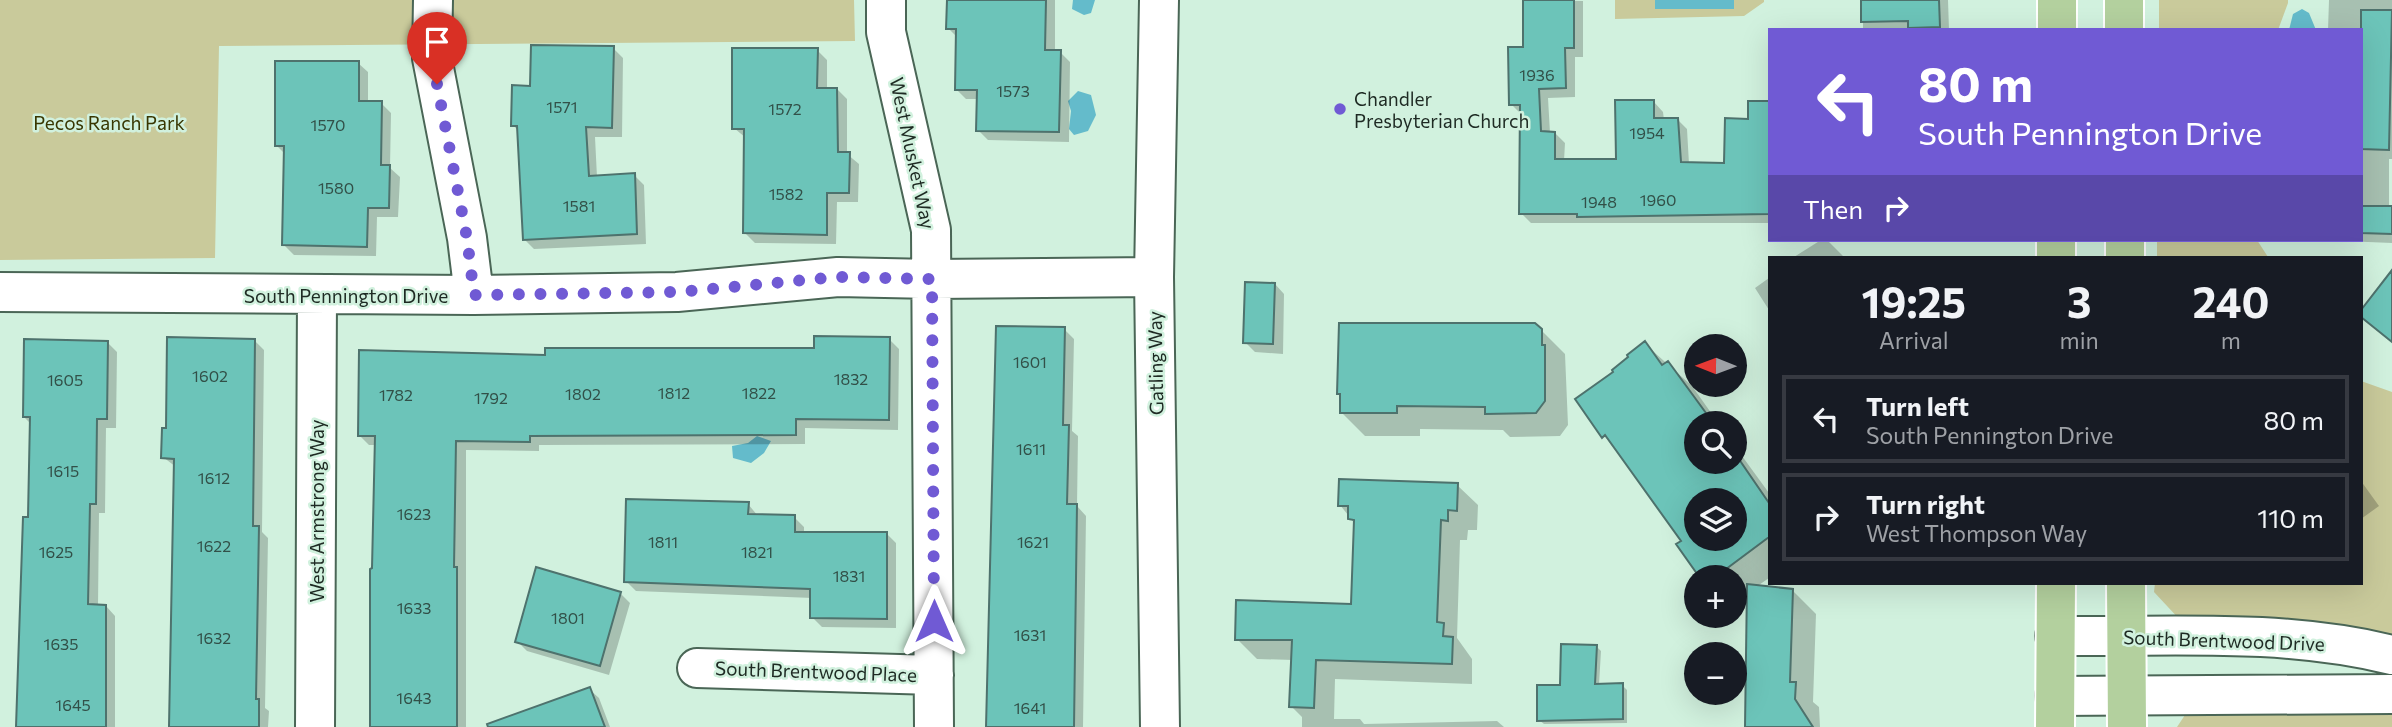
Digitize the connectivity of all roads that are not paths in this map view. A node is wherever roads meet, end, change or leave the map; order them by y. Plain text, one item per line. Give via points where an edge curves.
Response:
1 (433, 0) edge
2 (886, 0) edge
3 (1159, 0) edge
4 (2057, 0) edge
5 (2124, 0) edge
6 (2057, 28) edge
7 (2124, 28) edge
8 (1154, 276) junction
9 (932, 279) junction
10 (0, 292) edge
11 (474, 295) junction
12 (317, 296) junction
13 (2056, 585) edge
14 (2126, 585) edge
15 (2055, 636) junction
16 (2126, 637) junction
17 (2392, 655) edge
18 (697, 668) dead end
19 (934, 675) junction
20 (2392, 694) edge
21 (2055, 711) edge
22 (2127, 711) edge
23 (315, 727) edge
24 (934, 727) edge
25 (1160, 727) edge

1 - 11 street via 432,58
2 - 9 street, West Musket Way via 886,32 931,230
3 - 8 street, Gatling Way
4 - 6 main road
5 - 7 main road
8 - 9 street, South Pennington Drive
8 - 25 street, Gatling Way
9 - 11 street, South Pennington Drive via 838,277 677,292
9 - 19 street, West Musket Way
10 - 12 street, South Pennington Drive
11 - 12 street, South Pennington Drive
12 - 23 street, West Armstrong Way
13 - 15 main road
14 - 16 main road
15 - 16 street, South Brentwood Drive
15 - 21 main road
16 - 17 street, South Brentwood Drive via 2270,638 2348,644
16 - 22 main road
18 - 19 street, South Brentwood Place
19 - 24 street, West Musket Way
20 - 22 street
21 - 22 street

